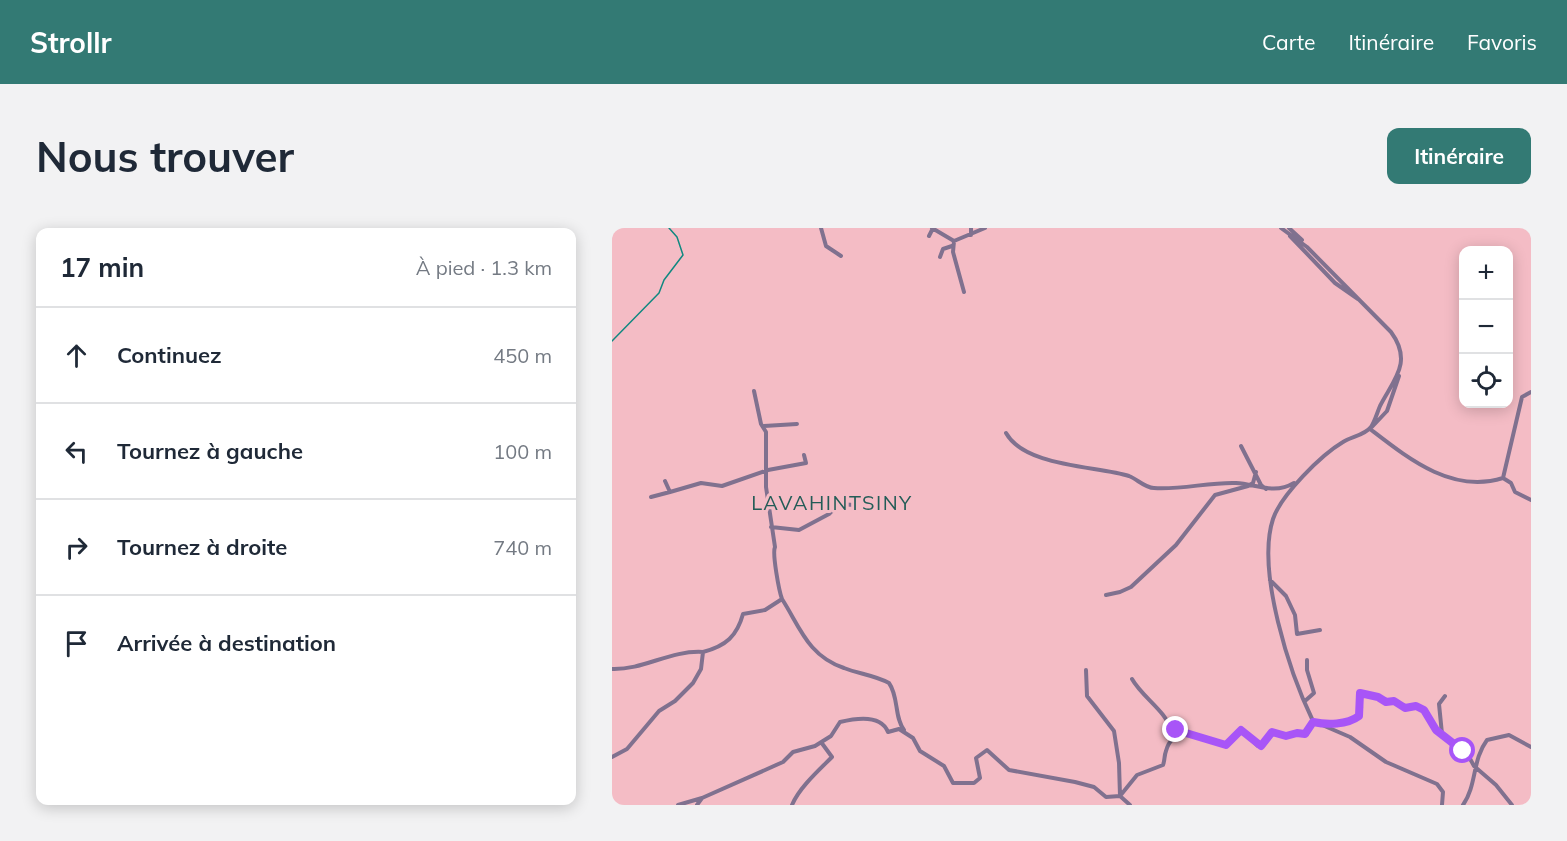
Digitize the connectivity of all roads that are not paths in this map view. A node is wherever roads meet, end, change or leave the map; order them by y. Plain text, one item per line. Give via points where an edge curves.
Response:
1 (821, 228) edge
2 (933, 228) edge
3 (971, 228) edge
4 (985, 228) edge
5 (1281, 228) edge
6 (1288, 230) edge
7 (971, 235) junction
8 (929, 236) dead end
9 (953, 243) junction
10 (841, 256) dead end
11 (940, 257) dead end
12 (964, 292) dead end
13 (1359, 299) junction
14 (1400, 369) junction
15 (754, 391) dead end
16 (1531, 392) edge
17 (797, 424) dead end
18 (764, 426) junction
19 (1370, 429) junction
20 (1006, 432) dead end
21 (1242, 446) dead end
22 (804, 455) dead end
23 (768, 470) junction
24 (1256, 472) junction
25 (1503, 478) junction
26 (1300, 480) junction
27 (665, 481) dead end
28 (1248, 486) junction
29 (1281, 488) junction
30 (1266, 489) junction
31 (670, 492) junction
32 (1288, 492) junction
33 (651, 497) dead end
34 (1531, 500) edge
35 (854, 505) dead end
36 (771, 527) junction
37 (1270, 579) junction
38 (1106, 595) dead end
39 (782, 599) junction
40 (1320, 630) dead end
41 (703, 652) junction
42 (1306, 660) dead end
43 (612, 669) edge
44 (1086, 670) dead end
45 (1132, 679) dead end
46 (1445, 696) dead end
47 (1305, 701) junction
48 (1313, 722) junction
49 (1170, 729) junction
50 (906, 732) junction
51 (1187, 734) junction
52 (1442, 735) junction
53 (1172, 739) junction
54 (821, 742) junction
55 (1531, 747) edge
56 (612, 757) edge
57 (1474, 766) junction
58 (1120, 796) junction
59 (702, 798) junction
60 (678, 805) edge
61 (697, 805) edge
62 (792, 805) edge
63 (1130, 805) edge
64 (1442, 805) edge
65 (1463, 805) edge
66 (1512, 805) edge

1 - 10 street via 826,246
2 - 8 street
2 - 9 street
3 - 7 street
4 - 7 street
5 - 6 street
6 - 13 street
6 - 13 street via 1335,283
7 - 9 street
9 - 11 street via 943,249
9 - 12 street
13 - 14 street via 1400,344
14 - 19 street
14 - 19 street via 1387,411
15 - 18 street
16 - 25 street via 1522,397
17 - 18 street
18 - 23 street
19 - 25 street via 1444,477 1468,483
19 - 26 street via 1342,442
20 - 28 street via 1046,458 1076,468 1130,476 1155,488 1219,483
21 - 24 street
22 - 23 street via 806,463
23 - 31 street via 722,486 701,483
23 - 36 street
24 - 28 street
24 - 30 street via 1260,485
25 - 34 street via 1515,492
26 - 29 street
26 - 32 street
27 - 31 street
28 - 30 street
28 - 38 street via 1215,495 1176,545 1131,587
29 - 30 street
29 - 32 street
31 - 33 street
32 - 37 street via 1271,525
35 - 36 street via 839,504 799,531
36 - 39 street via 775,547 772,554
37 - 40 street via 1286,597 1297,634
37 - 47 street via 1282,637
39 - 41 street via 765,610 743,614 742,625 734,634 721,646
39 - 50 street via 804,639 824,656 841,668 889,683 900,724
41 - 43 street via 676,654 632,669
41 - 56 street via 701,669 693,683 659,711 627,748
42 - 47 street via 1314,693
44 - 58 street via 1087,696 1114,731
45 - 49 street via 1141,694 1165,715
46 - 52 street via 1439,704
47 - 48 street
48 - 51 street via 1307,734 1286,736 1272,732 1258,746 1241,730 1226,745
48 - 52 street via 1325,724 1359,716 1360,693 1394,701 1405,708 1423,709
48 - 64 street via 1350,737 1373,756 1437,784 1443,792
49 - 51 street
49 - 53 street
50 - 54 street via 888,732 884,725 868,718 853,719 840,722 833,735
50 - 58 street via 920,751 944,766 953,783 974,783 980,778 976,758 987,750 1009,770 1094,787 1106,797
51 - 53 street
52 - 57 street via 1468,755
53 - 58 street via 1163,765 1137,775
54 - 59 street via 800,748 783,762
54 - 62 street via 832,757 797,792
55 - 57 street via 1509,735 1494,737 1483,746
57 - 65 street via 1472,788
57 - 66 street
58 - 63 street
59 - 60 street
59 - 61 street

